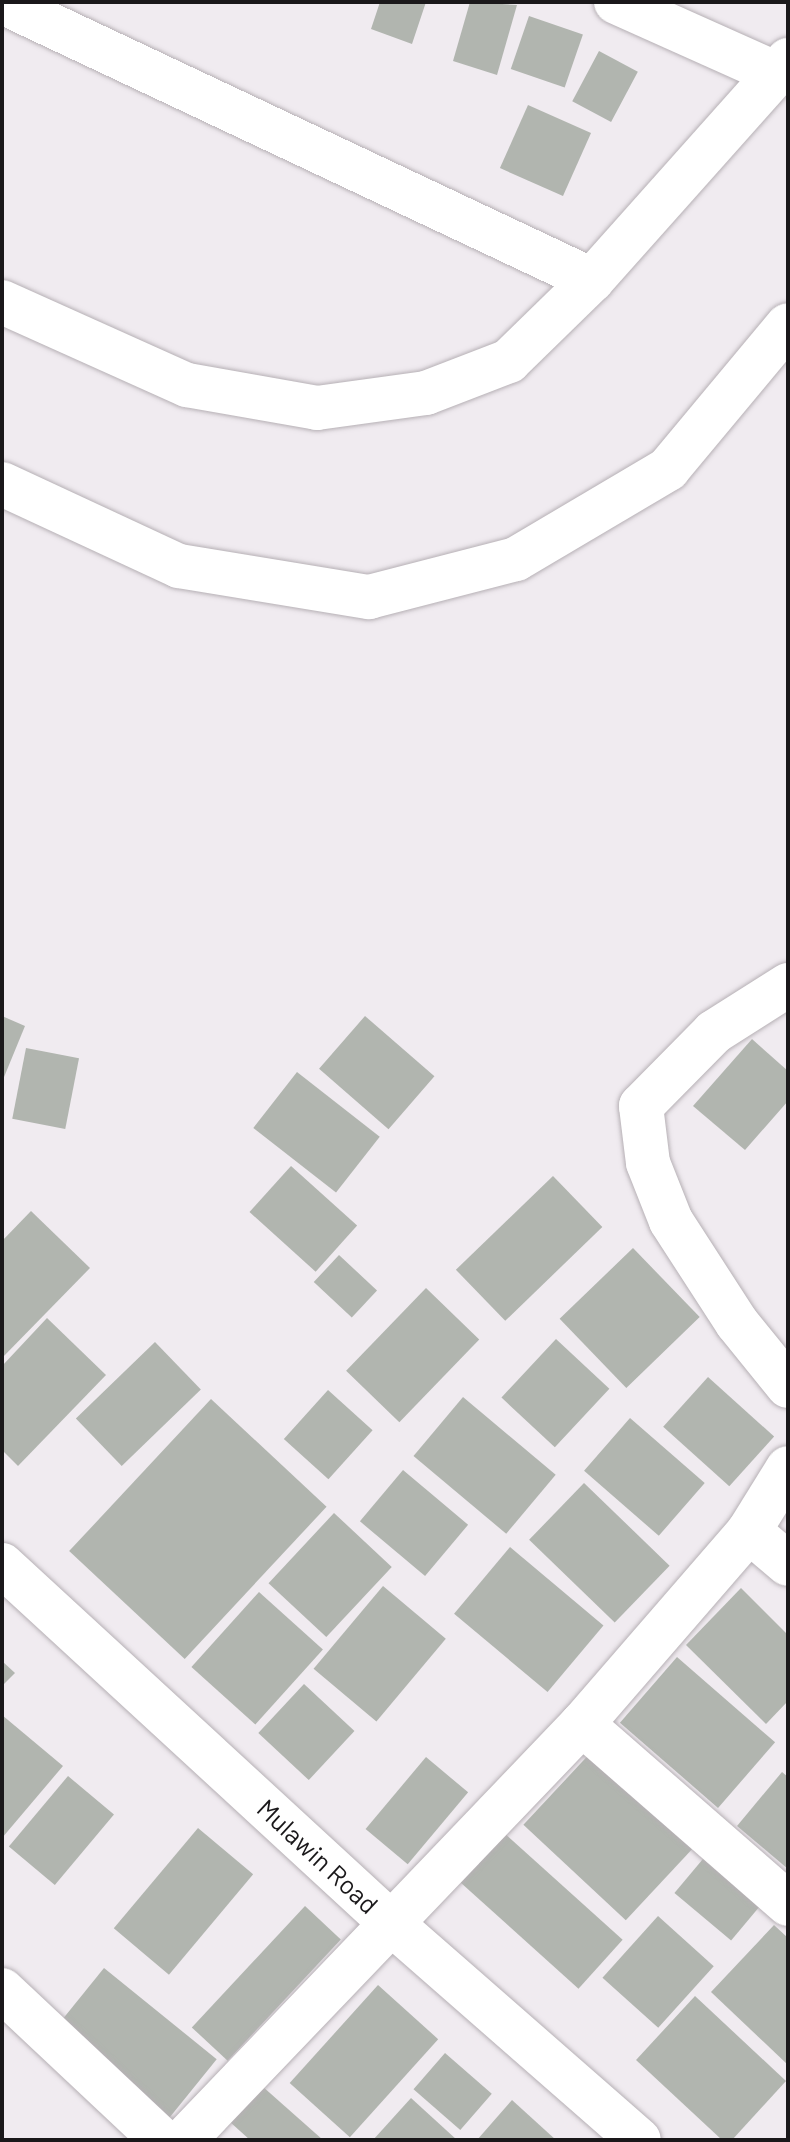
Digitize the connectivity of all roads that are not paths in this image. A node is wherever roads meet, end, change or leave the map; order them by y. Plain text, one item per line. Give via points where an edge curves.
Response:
1 (2, 2) edge
2 (616, 2) edge
3 (782, 67) edge
4 (592, 280) junction
5 (2, 302) edge
6 (788, 325) edge
7 (2, 484) edge
8 (788, 985) edge
9 (788, 1386) edge
10 (788, 1468) edge
11 (749, 1531) junction
12 (788, 1564) edge
13 (2, 1565) edge
14 (582, 1724) junction
15 (788, 1904) edge
16 (392, 1924) junction
17 (2, 1990) edge
18 (162, 2140) edge
19 (184, 2140) edge
20 (639, 2140) edge

1 - 4 street
2 - 3 street
3 - 4 street
4 - 5 street via 509,361 426,393 317,408 187,385
6 - 7 street via 668,469 516,559 369,597 179,566
8 - 9 street via 714,1032 641,1106 648,1163 671,1221 737,1323
10 - 11 street
11 - 12 street
11 - 14 street
13 - 16 street, Mulawin Road
14 - 15 street
14 - 16 street
16 - 19 street
16 - 20 street, Mulawin Road
17 - 18 street

